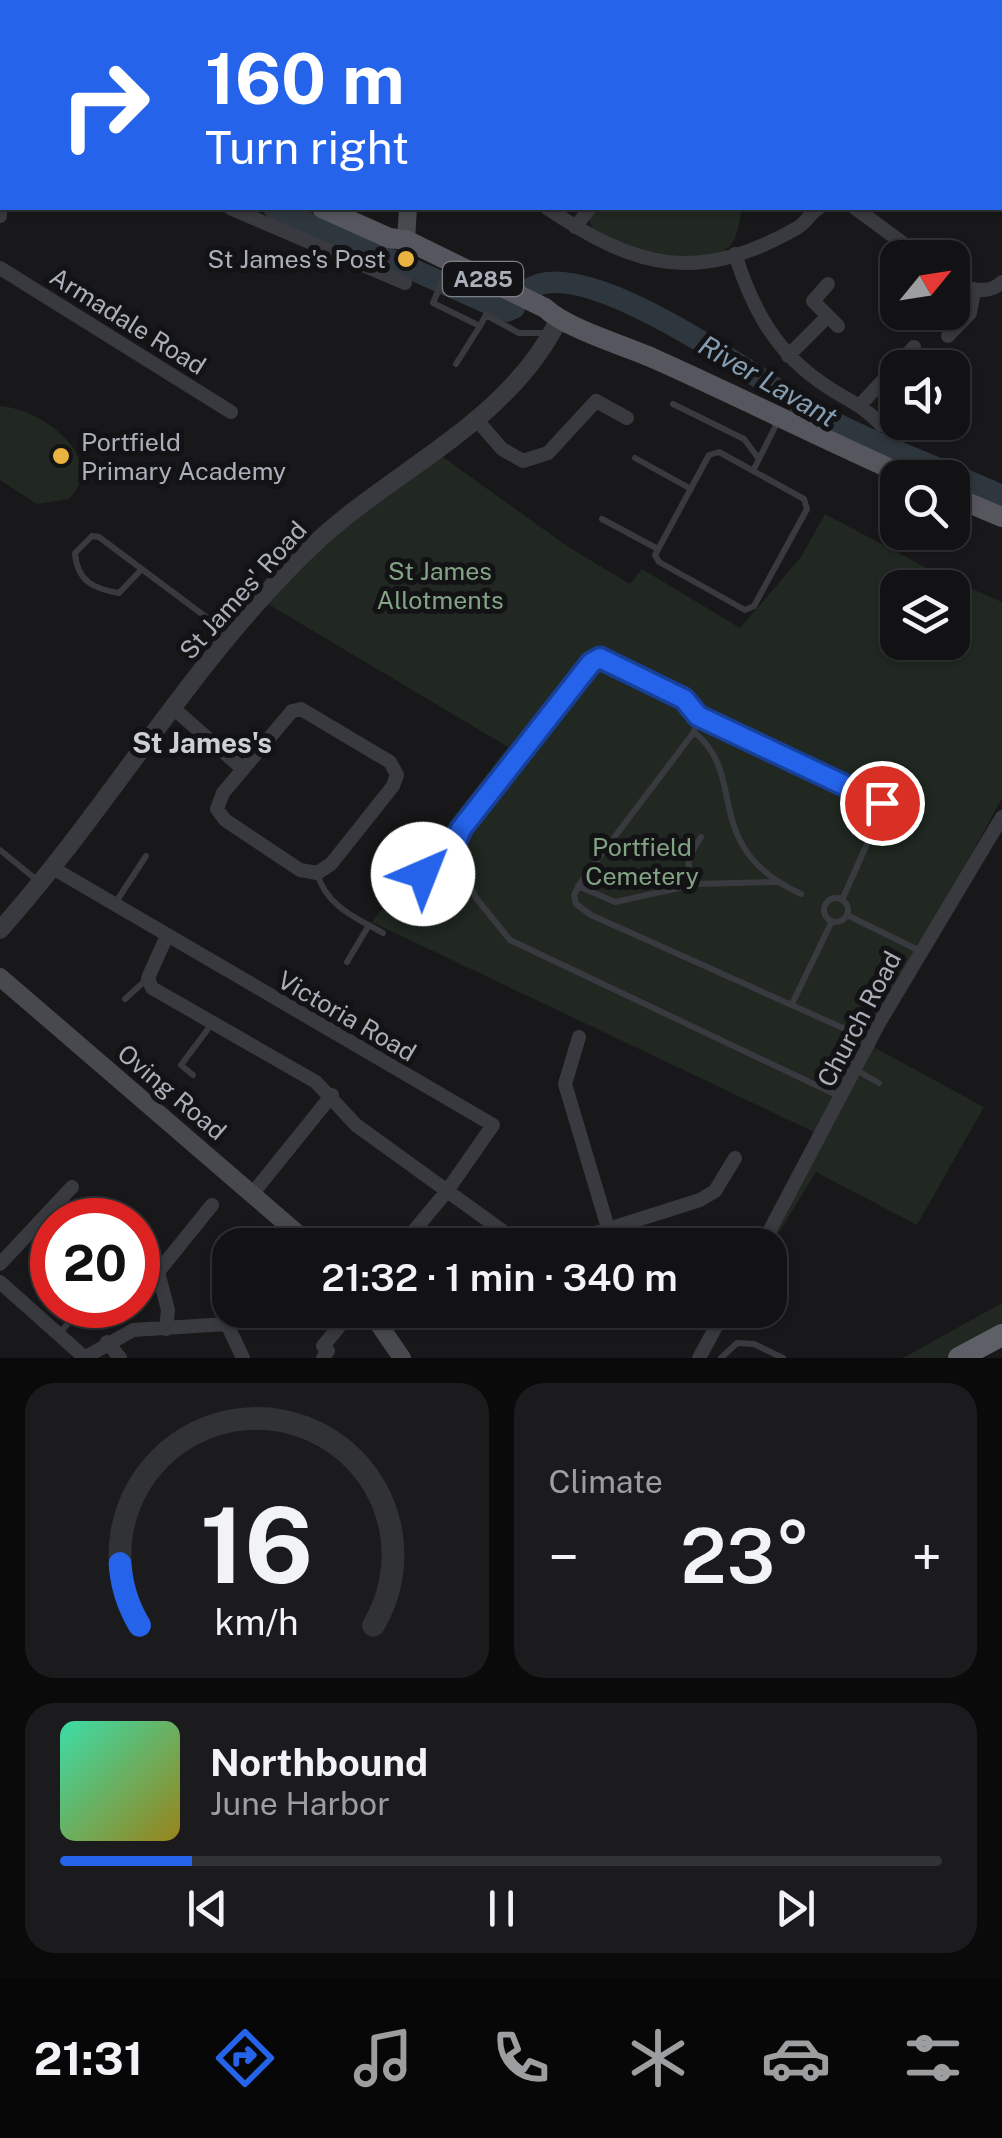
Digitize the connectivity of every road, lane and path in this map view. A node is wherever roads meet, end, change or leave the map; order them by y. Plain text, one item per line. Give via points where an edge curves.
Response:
1 (0, 207) edge
2 (235, 210) edge
3 (327, 210) edge
4 (408, 210) edge
5 (550, 210) edge
6 (588, 210) edge
7 (817, 210) edge
8 (858, 210) edge
9 (0, 216) edge
10 (575, 227) junction
11 (406, 240) junction
12 (899, 240) edge
13 (736, 254) junction
14 (0, 268) edge
15 (448, 269) junction
16 (1002, 282) edge
17 (405, 283) dead end
18 (828, 284) dead end
19 (970, 289) edge
20 (974, 291) junction
21 (480, 326) junction
22 (555, 327) junction
23 (948, 336) dead end
24 (914, 347) dead end
25 (788, 356) junction
26 (456, 364) dead end
27 (673, 404) dead end
28 (862, 404) junction
29 (231, 412) dead end
30 (780, 417) junction
31 (627, 418) dead end
32 (476, 419) junction
33 (880, 424) edge
34 (635, 458) dead end
35 (759, 459) junction
36 (880, 464) edge
37 (753, 471) junction
38 (692, 489) junction
39 (970, 504) edge
40 (1002, 517) edge
41 (602, 519) dead end
42 (658, 549) junction
43 (140, 571) junction
44 (231, 635) junction
45 (173, 708) junction
46 (698, 716) junction
47 (694, 732) junction
48 (243, 769) junction
49 (1002, 817) edge
50 (701, 837) dead end
51 (453, 849) junction
52 (0, 850) edge
53 (146, 856) dead end
54 (318, 873) junction
55 (45, 875) junction
56 (464, 878) junction
57 (777, 882) junction
58 (699, 883) junction
59 (578, 886) junction
60 (800, 894) dead end
61 (813, 900) dead end
62 (842, 900) junction
63 (113, 905) junction
64 (826, 905) junction
65 (847, 915) junction
66 (832, 921) junction
67 (369, 925) junction
68 (0, 930) edge
69 (383, 933) dead end
70 (166, 938) junction
71 (921, 952) junction
72 (347, 962) dead end
73 (0, 977) edge
74 (148, 978) junction
75 (126, 999) dead end
76 (792, 1004) junction
77 (211, 1025) junction
78 (842, 1028) dead end
79 (579, 1037) dead end
80 (856, 1070) junction
81 (193, 1075) dead end
82 (879, 1083) dead end
83 (332, 1095) junction
84 (842, 1097) junction
85 (735, 1158) dead end
86 (72, 1187) dead end
87 (448, 1191) junction
88 (253, 1193) junction
89 (212, 1205) dead end
90 (292, 1228) edge
91 (416, 1228) edge
92 (499, 1228) edge
93 (608, 1228) joint
94 (771, 1228) edge
95 (0, 1264) edge
96 (0, 1282) edge
97 (160, 1286) joint
98 (212, 1325) edge
99 (64, 1328) edge
100 (229, 1328) edge
101 (338, 1328) edge
102 (381, 1328) edge
103 (716, 1328) edge
104 (166, 1329) junction
105 (59, 1334) junction
106 (1002, 1336) edge
107 (107, 1342) junction
108 (84, 1358) edge
109 (120, 1358) edge
110 (243, 1358) edge
111 (322, 1358) edge
112 (402, 1358) edge
113 (699, 1358) edge
114 (721, 1358) edge
115 (784, 1358) edge
116 (958, 1358) edge

1 - 9 street
2 - 17 street
3 - 11 main road, A285
4 - 11 main road
5 - 10 street
6 - 10 street
7 - 13 street via 797,228
8 - 12 street
10 - 13 street via 625,255 657,263
11 - 15 main road, A285
13 - 25 street via 755,306
14 - 29 street, Armadale Road
15 - 21 lane via 433,303
15 - 22 main road, A285 via 534,302
16 - 20 street
18 - 25 street via 812,300 833,321
19 - 20 street
20 - 23 street via 970,313
21 - 22 lane via 486,315 519,332
21 - 26 lane
22 - 30 main road, A285 via 586,328
22 - 32 street, St James' Road via 525,376
24 - 28 street
25 - 28 street
27 - 35 lane via 744,439
28 - 33 street
30 - 35 lane
30 - 36 main road, A285
31 - 32 street via 596,401 555,448 523,462
32 - 44 street, St James' Road via 310,548
34 - 38 lane
35 - 37 lane
37 - 38 lane via 719,452 709,454
37 - 42 lane via 804,499 807,509 754,606 745,610 659,562
38 - 42 lane
39 - 40 main road
41 - 42 lane
43 - 43 lane via 119,593 100,590 80,574 75,553 99,537
43 - 44 lane
44 - 45 street, St James' Road
45 - 48 street
45 - 55 street, St James' Road
46 - 47 lane
46 - 51 lane via 684,699 608,660 595,660 461,829
46 - 62 lane via 884,806
47 - 57 lane via 714,754 739,842
47 - 59 lane
48 - 54 street via 218,802 220,815 300,870
48 - 54 street via 296,708 394,768 392,786
49 - 71 street, Church Road
50 - 58 lane via 687,864
51 - 56 lane
51 - 56 lane via 428,862 424,878 437,885
52 - 55 lane
53 - 63 lane
54 - 67 lane via 330,899
55 - 63 street, Victoria Road
55 - 68 street, St James' Road
56 - 84 lane via 510,940
57 - 58 lane
57 - 60 lane
58 - 59 lane via 615,902
59 - 76 lane via 574,900 584,912
61 - 64 lane
62 - 64 lane
62 - 65 lane
63 - 70 street, Victoria Road
64 - 66 lane
65 - 66 lane
65 - 71 lane
66 - 76 lane
67 - 69 lane
67 - 72 lane
70 - 74 street
70 - 87 street, Victoria Road via 493,1125
71 - 80 street, Church Road
73 - 88 main road, Oving Road
74 - 75 lane
74 - 77 street via 152,988
76 - 78 lane
77 - 81 lane via 181,1066
77 - 83 street
79 - 93 street via 565,1084
80 - 82 lane
80 - 84 street, Church Road
83 - 87 street via 356,1125
83 - 88 street
84 - 94 street, Church Road
85 - 93 street via 715,1191 700,1200
86 - 95 street
87 - 91 street, Victoria Road
87 - 92 street
88 - 90 main road, Oving Road
89 - 97 street via 161,1266
96 - 105 street
97 - 104 street
98 - 104 street
99 - 105 lane
100 - 110 street
101 - 111 street
102 - 112 main road
103 - 113 street
104 - 107 street via 133,1330
105 - 108 street
106 - 116 highway
107 - 108 street
107 - 109 street
114 - 115 lane via 738,1343

